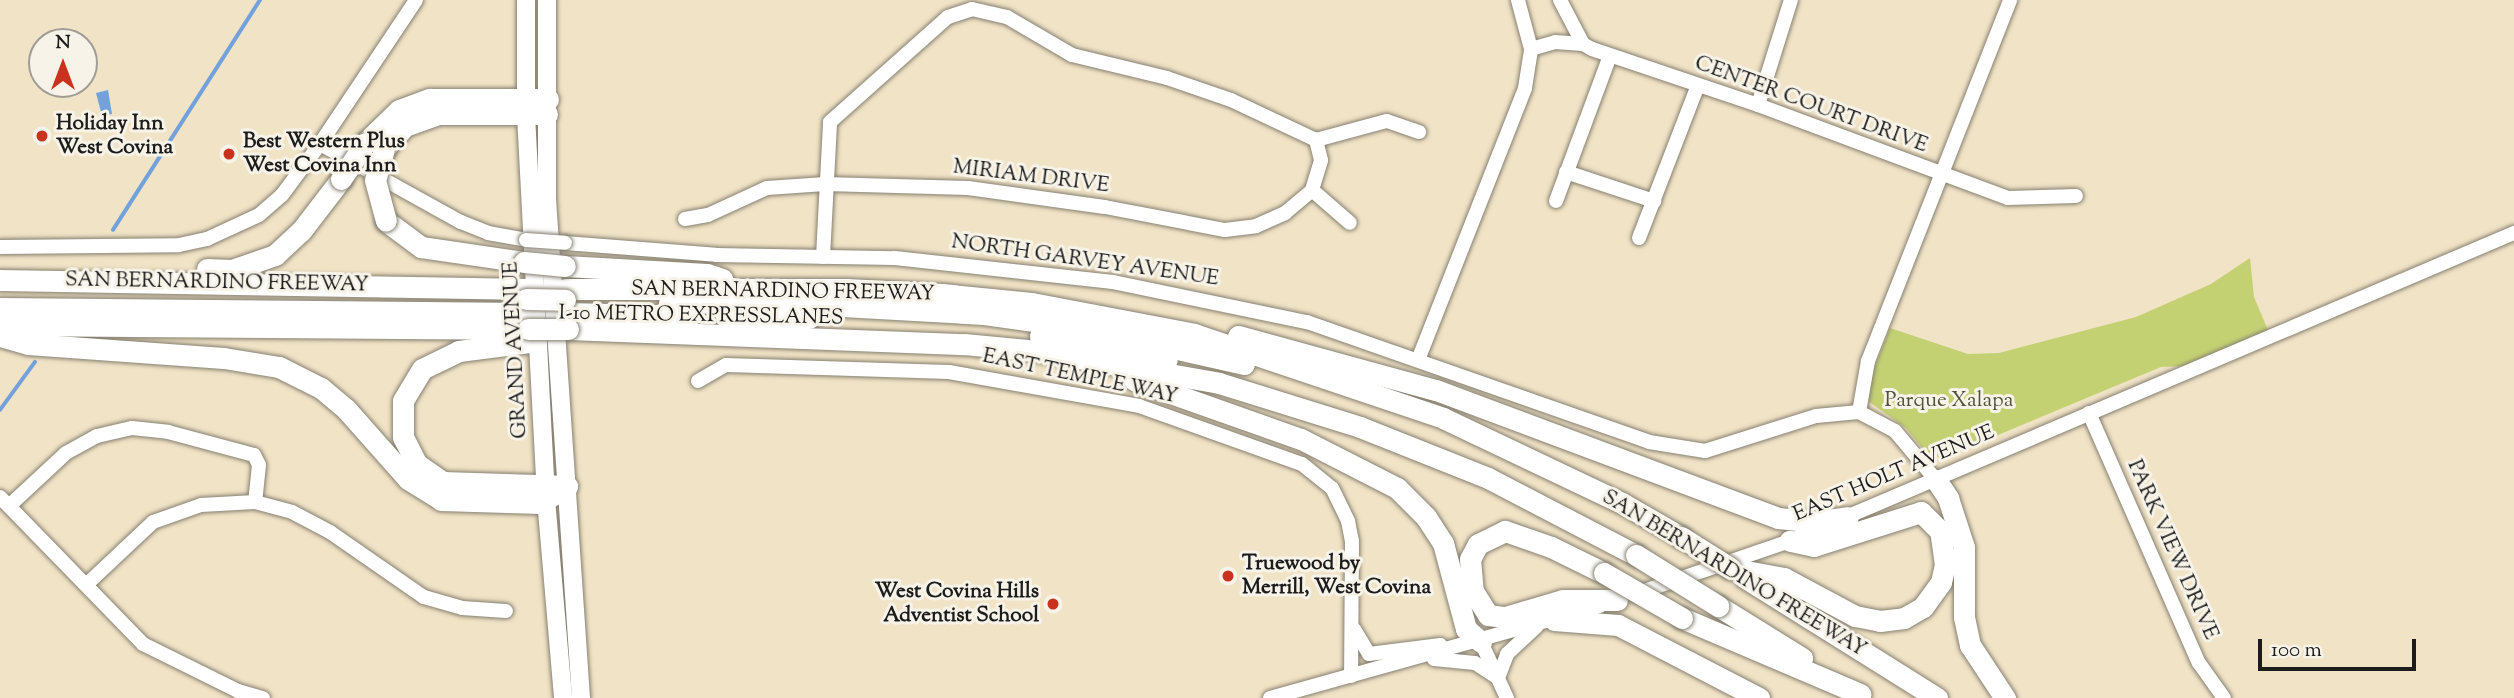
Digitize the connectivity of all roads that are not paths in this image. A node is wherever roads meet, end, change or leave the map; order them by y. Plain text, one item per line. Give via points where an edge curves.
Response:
1 (416, 0) edge
2 (526, 0) edge
3 (547, 0) edge
4 (1518, 0) edge
5 (1560, 0) edge
6 (1791, 0) edge
7 (2010, 0) edge
8 (1583, 44) junction
9 (1531, 49) junction
10 (1611, 55) junction
11 (1698, 85) junction
12 (1758, 105) junction
13 (526, 107) junction
14 (548, 107) junction
15 (1419, 132) dead end
16 (1316, 140) junction
17 (320, 144) junction
18 (375, 146) junction
19 (1566, 172) junction
20 (1940, 175) junction
21 (825, 184) junction
22 (1312, 190) junction
23 (2076, 196) dead end
24 (1556, 201) dead end
25 (1654, 201) junction
26 (685, 219) dead end
27 (1350, 223) dead end
28 (2514, 233) edge
29 (1639, 238) dead end
30 (0, 247) edge
31 (822, 257) junction
32 (1, 284) edge
33 (747, 287) junction
34 (0, 308) edge
35 (567, 314) junction
36 (527, 315) junction
37 (0, 325) edge
38 (1194, 334) junction
39 (0, 336) edge
40 (1038, 351) junction
41 (1418, 360) junction
42 (698, 381) dead end
43 (1357, 386) junction
44 (1859, 412) junction
45 (2089, 413) junction
46 (1344, 423) junction
47 (1936, 480) junction
48 (553, 490) junction
49 (5, 501) edge
50 (255, 502) junction
51 (1848, 517) junction
52 (1790, 541) junction
53 (1730, 568) junction
54 (86, 585) junction
55 (1617, 600) junction
56 (506, 611) dead end
57 (1351, 621) junction
58 (1546, 622) junction
59 (1472, 645) junction
60 (1423, 658) junction
61 (1351, 676) junction
62 (1498, 678) junction
63 (237, 695) edge
64 (1863, 696) edge
65 (263, 698) edge
66 (563, 698) edge
67 (581, 698) edge
68 (1270, 698) edge
69 (1507, 698) edge
70 (1759, 698) edge
71 (1937, 698) edge
72 (2005, 698) edge
73 (2224, 698) edge

1 - 17 street
2 - 13 main road, GRAND AVENUE
3 - 14 main road, GRAND AVENUE
4 - 9 street
5 - 8 street
6 - 12 street
7 - 20 street
8 - 9 street via 1555,41
8 - 10 street, CENTER COURT DRIVE
9 - 41 street via 1525,88
10 - 11 street, CENTER COURT DRIVE
10 - 19 street
11 - 12 street, CENTER COURT DRIVE
11 - 25 street
12 - 20 street, CENTER COURT DRIVE
13 - 14 highway
13 - 18 highway via 438,114 405,126
13 - 48 main road, GRAND AVENUE
14 - 48 main road, GRAND AVENUE
15 - 16 street via 1387,121
16 - 21 street via 1231,100 1167,78 1072,55 1007,17 972,9 948,17 841,108 826,135
16 - 22 street via 1321,160
17 - 30 street via 282,195 259,215 207,239 152,247
17 - 31 street, NORTH GARVEY AVENUE, bridge via 461,222 526,240 716,255
18 - 32 highway, bridge via 275,255 232,270 57,266
18 - 33 highway, bridge via 376,194 386,221 421,247 565,266 708,274
19 - 24 street
19 - 25 street
20 - 23 street, CENTER COURT DRIVE via 2008,198
20 - 44 street via 1868,361
21 - 22 street, MIRIAM DRIVE via 968,188 1225,230 1256,226 1285,213
21 - 26 street, MIRIAM DRIVE via 767,188 708,215
21 - 31 street
22 - 27 street
25 - 29 street
28 - 45 street, EAST HOLT AVENUE via 2234,356
31 - 41 street, NORTH GARVEY AVENUE via 968,264 1149,289 1307,322
32 - 36 highway, SAN BERNARDINO FREEWAY
33 - 35 highway, SAN BERNARDINO FREEWAY
33 - 38 highway, SAN BERNARDINO FREEWAY via 846,289 1032,303
34 - 36 highway, I-10 METRO EXPRESSLANES
35 - 36 highway
35 - 36 highway, SAN BERNARDINO FREEWAY
35 - 40 highway, SAN BERNARDINO FREEWAY via 603,329 858,337
35 - 43 highway, I-10 METRO EXPRESSLANES via 770,302 984,314 1160,343 1326,390
35 - 46 highway, I-10 METRO EXPRESSLANES via 882,320 1009,331 1253,381 1322,403
36 - 37 highway, SAN BERNARDINO FREEWAY
36 - 48 highway via 432,362 411,383 401,418 408,452 428,474 443,482
38 - 43 highway, SAN BERNARDINO FREEWAY
38 - 51 highway via 1248,336 1436,390 1779,518 1814,522
39 - 48 highway via 28,344 224,358 279,367 321,388 346,409 408,479 441,500 540,503
40 - 46 highway, SAN BERNARDINO FREEWAY via 1219,383
40 - 59 highway via 1195,398 1352,462 1397,488 1426,517 1443,543
41 - 44 street, NORTH GARVEY AVENUE via 1650,442 1704,451 1816,416
42 - 57 street, EAST TEMPLE WAY via 726,365 949,372 1139,406 1259,446 1302,464 1341,502 1352,541
43 - 53 highway, SAN BERNARDINO FREEWAY, bridge via 1443,418 1622,503
44 - 47 street via 1895,431
45 - 47 street, EAST HOLT AVENUE
45 - 73 street, PARK VIEW DRIVE via 2199,663
46 - 64 highway, SAN BERNARDINO FREEWAY, bridge via 1488,478 1636,555
47 - 51 street, EAST HOLT AVENUE
47 - 72 highway via 1961,531 1970,645
48 - 66 main road, GRAND AVENUE
48 - 67 main road, GRAND AVENUE
49 - 50 street via 66,453 97,436 132,428 168,432 254,455 259,465
49 - 54 street
50 - 54 street via 201,505 153,522
50 - 56 street via 320,526 424,597 462,608
51 - 52 street, EAST HOLT AVENUE
52 - 53 highway via 1814,546 1921,512 1936,524 1945,555 1941,583 1913,614 1892,621 1855,616 1791,582
52 - 55 street, EAST HOLT AVENUE
53 - 71 highway, SAN BERNARDINO FREEWAY
54 - 63 street via 143,644
55 - 58 street, EAST HOLT AVENUE
55 - 64 highway, bridge via 1563,600 1504,617 1488,615 1473,591 1470,559 1478,544 1505,531 1551,547 1682,618
57 - 59 street via 1362,649 1369,654
57 - 61 street, EAST TEMPLE WAY
58 - 59 street, EAST HOLT AVENUE
58 - 62 street via 1507,654
58 - 70 highway via 1619,625
59 - 60 street, EAST HOLT AVENUE
59 - 62 street
60 - 61 street, EAST HOLT AVENUE
60 - 62 street via 1475,663
61 - 68 street, EAST HOLT AVENUE
62 - 69 street
63 - 65 street

